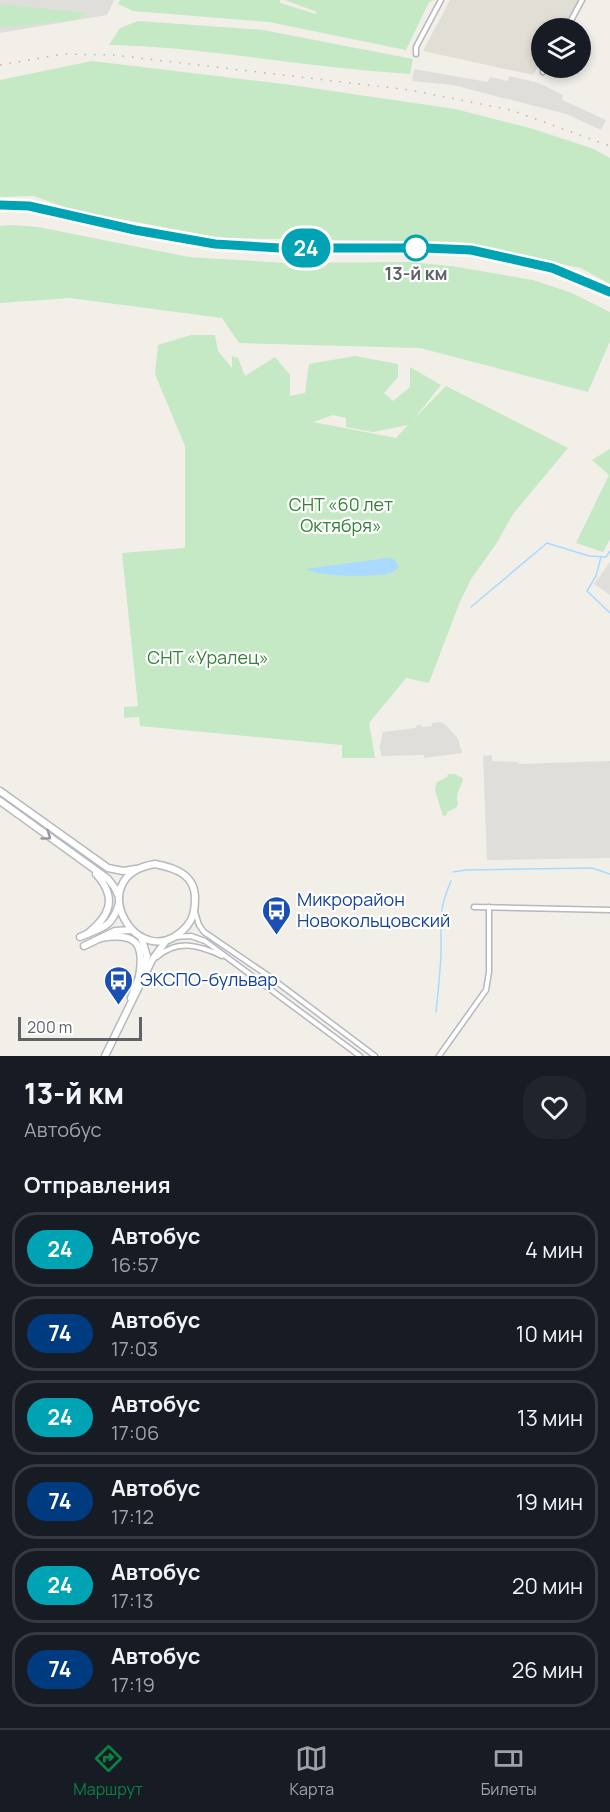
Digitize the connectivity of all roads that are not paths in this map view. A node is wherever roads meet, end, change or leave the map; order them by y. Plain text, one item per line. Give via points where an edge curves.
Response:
1 (441, 0) edge
2 (582, 0) edge
3 (572, 18) edge
4 (416, 54) dead end
5 (0, 205) edge
6 (610, 292) edge
7 (0, 791) edge
8 (0, 801) edge
9 (90, 867) junction
10 (139, 869) junction
11 (119, 901) junction
12 (474, 907) dead end
13 (489, 907) junction
14 (195, 908) junction
15 (610, 910) edge
16 (132, 930) junction
17 (141, 937) junction
18 (174, 937) junction
19 (101, 938) junction
20 (167, 940) junction
21 (84, 946) dead end
22 (229, 958) junction
23 (148, 970) junction
24 (139, 977) junction
25 (130, 1003) junction
26 (105, 1056) edge
27 (360, 1056) edge
28 (375, 1056) edge
29 (439, 1056) edge

1 - 4 street via 416,46
2 - 3 street
5 - 6 street via 29,206 215,244 471,250 552,268
7 - 10 street via 108,868
8 -> 9 street
9 - 11 street via 111,882
9 - 11 street via 107,889 109,900 102,921 84,936 107,926
10 - 11 street via 126,878
10 - 14 street via 155,864 183,873 194,886
11 - 16 street
12 - 13 street
13 - 15 street
13 - 29 street via 486,990
14 - 18 street via 186,926
14 - 28 street via 204,932
16 - 17 street
16 - 19 street via 119,930
17 - 20 street via 154,942
17 - 24 street via 147,956
18 - 20 street
18 - 22 street via 198,938
19 - 21 street
19 - 24 street via 119,936 134,941 142,953
20 - 23 street
22 - 23 street via 203,947 181,945 161,953
22 - 27 street
23 - 25 street
24 - 25 street
25 - 26 street

